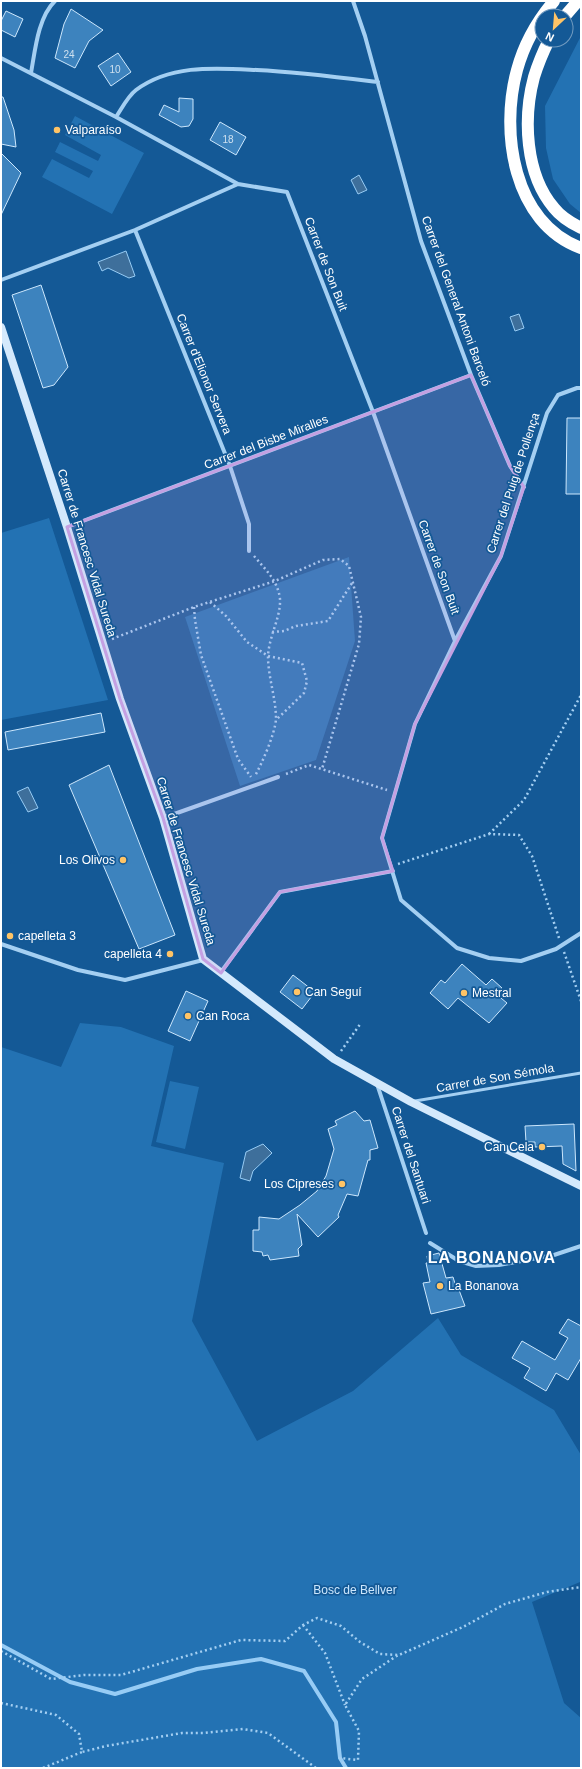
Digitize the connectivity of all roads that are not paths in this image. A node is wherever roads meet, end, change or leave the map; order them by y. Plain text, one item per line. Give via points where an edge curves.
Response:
1 (54, 1) edge
2 (353, 1) edge
3 (554, 1) edge
4 (546, 48) edge
5 (1, 58) edge
6 (31, 73) junction
7 (378, 82) junction
8 (116, 116) junction
9 (238, 184) junction
10 (581, 228) edge
11 (135, 230) junction
12 (581, 248) edge
13 (1, 280) edge
14 (1, 328) edge
15 (471, 375) junction
16 (581, 388) edge
17 (373, 412) junction
18 (230, 466) junction
19 (524, 487) junction
20 (67, 527) junction
21 (249, 551) road end
22 (455, 641) junction
23 (278, 777) road end
24 (163, 818) junction
25 (392, 869) junction
26 (581, 933) edge
27 (1, 944) edge
28 (203, 959) junction
29 (221, 973) junction
30 (581, 1072) edge
31 (377, 1084) junction
32 (411, 1102) junction
33 (581, 1186) edge
34 (426, 1233) dead end
35 (430, 1243) dead end
36 (581, 1246) edge

1 - 6 street via 39,33
2 - 7 street, Carrer del General Antoni Barceló
3 - 12 highway via 533,30 517,70 511,107 512,148 522,188 535,212 558,235
4 - 10 highway via 538,64 531,91 528,120 532,157 540,187 547,200 564,218
5 - 6 street, Carrer de Son Buit
6 - 8 street, Carrer de Son Buit
7 - 8 street via 307,72 211,68 188,70 161,76 135,90
7 - 15 street, Carrer del General Antoni Barceló via 421,241
8 - 9 street, Carrer de Son Buit
9 - 11 street
9 - 17 street, Carrer de Son Buit via 287,192
11 - 13 street
11 - 18 street, Carrer d'Elionor Servera
14 - 20 street, Carrer de Francesc Vidal Sureda
15 - 17 street, Carrer del Bisbe Miralles
15 - 19 street, Carrer del General Antoni Barceló via 510,466
16 - 19 street, Carrer del Puig de Pollença via 558,395 547,413
17 - 18 street, Carrer del Bisbe Miralles
17 - 22 street, Carrer de Son Buit
18 - 20 street, Carrer del Bisbe Miralles
18 - 21 street, Carrer d'Elionor Servera via 249,524
19 - 22 street, Carrer del Puig de Pollença via 501,556
20 - 24 street, Carrer de Francesc Vidal Sureda via 120,699
22 - 25 street, Carrer del Puig de Pollença via 415,724 382,838
23 - 24 street
24 - 28 street, Carrer de Francesc Vidal Sureda
25 - 26 street, Carrer del Puig de Pollença via 401,900 457,948 489,958 521,961 556,949
25 - 29 street via 280,892
27 - 28 street via 78,970 125,980
28 - 29 street, Carrer de Francesc Vidal Sureda
29 - 31 street, Carrer de Francesc Vidal Sureda via 334,1059
30 - 32 lane, Carrer de Son Sémola
31 - 32 street, Carrer de Francesc Vidal Sureda
31 - 34 street, Carrer del Santuari
32 - 33 street, Carrer de Francesc Vidal Sureda
35 - 36 street via 460,1262 476,1266 499,1265 554,1255

